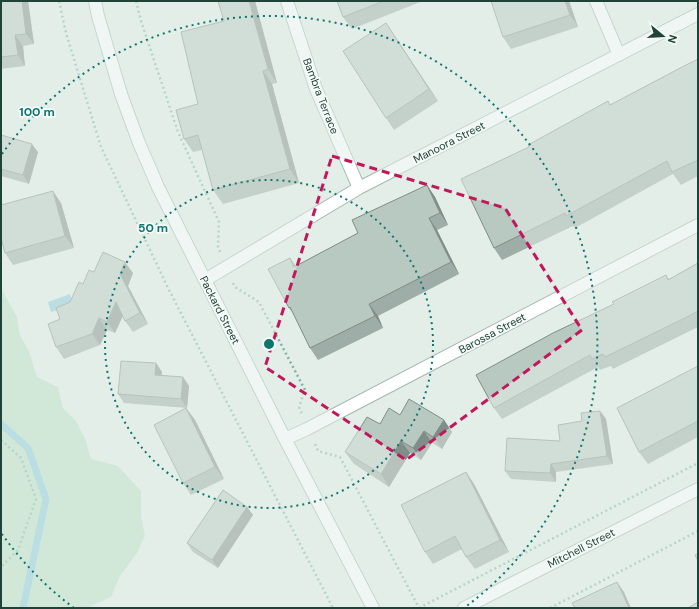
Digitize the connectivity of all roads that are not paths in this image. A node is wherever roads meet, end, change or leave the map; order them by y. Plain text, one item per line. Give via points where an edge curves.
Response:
1 (95, 1) edge
2 (287, 1) edge
3 (596, 1) edge
4 (698, 14) edge
5 (619, 55) junction
6 (359, 188) junction
7 (698, 225) edge
8 (205, 280) junction
9 (285, 439) junction
10 (698, 488) edge
11 (373, 608) edge
12 (464, 608) edge

1 - 8 street, Packard Street via 121,94 139,143
2 - 6 street, Bambra Terrace via 316,89
3 - 5 street
4 - 5 street, Manoora Street
5 - 6 street, Manoora Street
6 - 8 street, Manoora Street
7 - 9 street, Barossa Street
8 - 9 street, Packard Street
9 - 11 street, Packard Street
10 - 12 street, Mitchell Street

